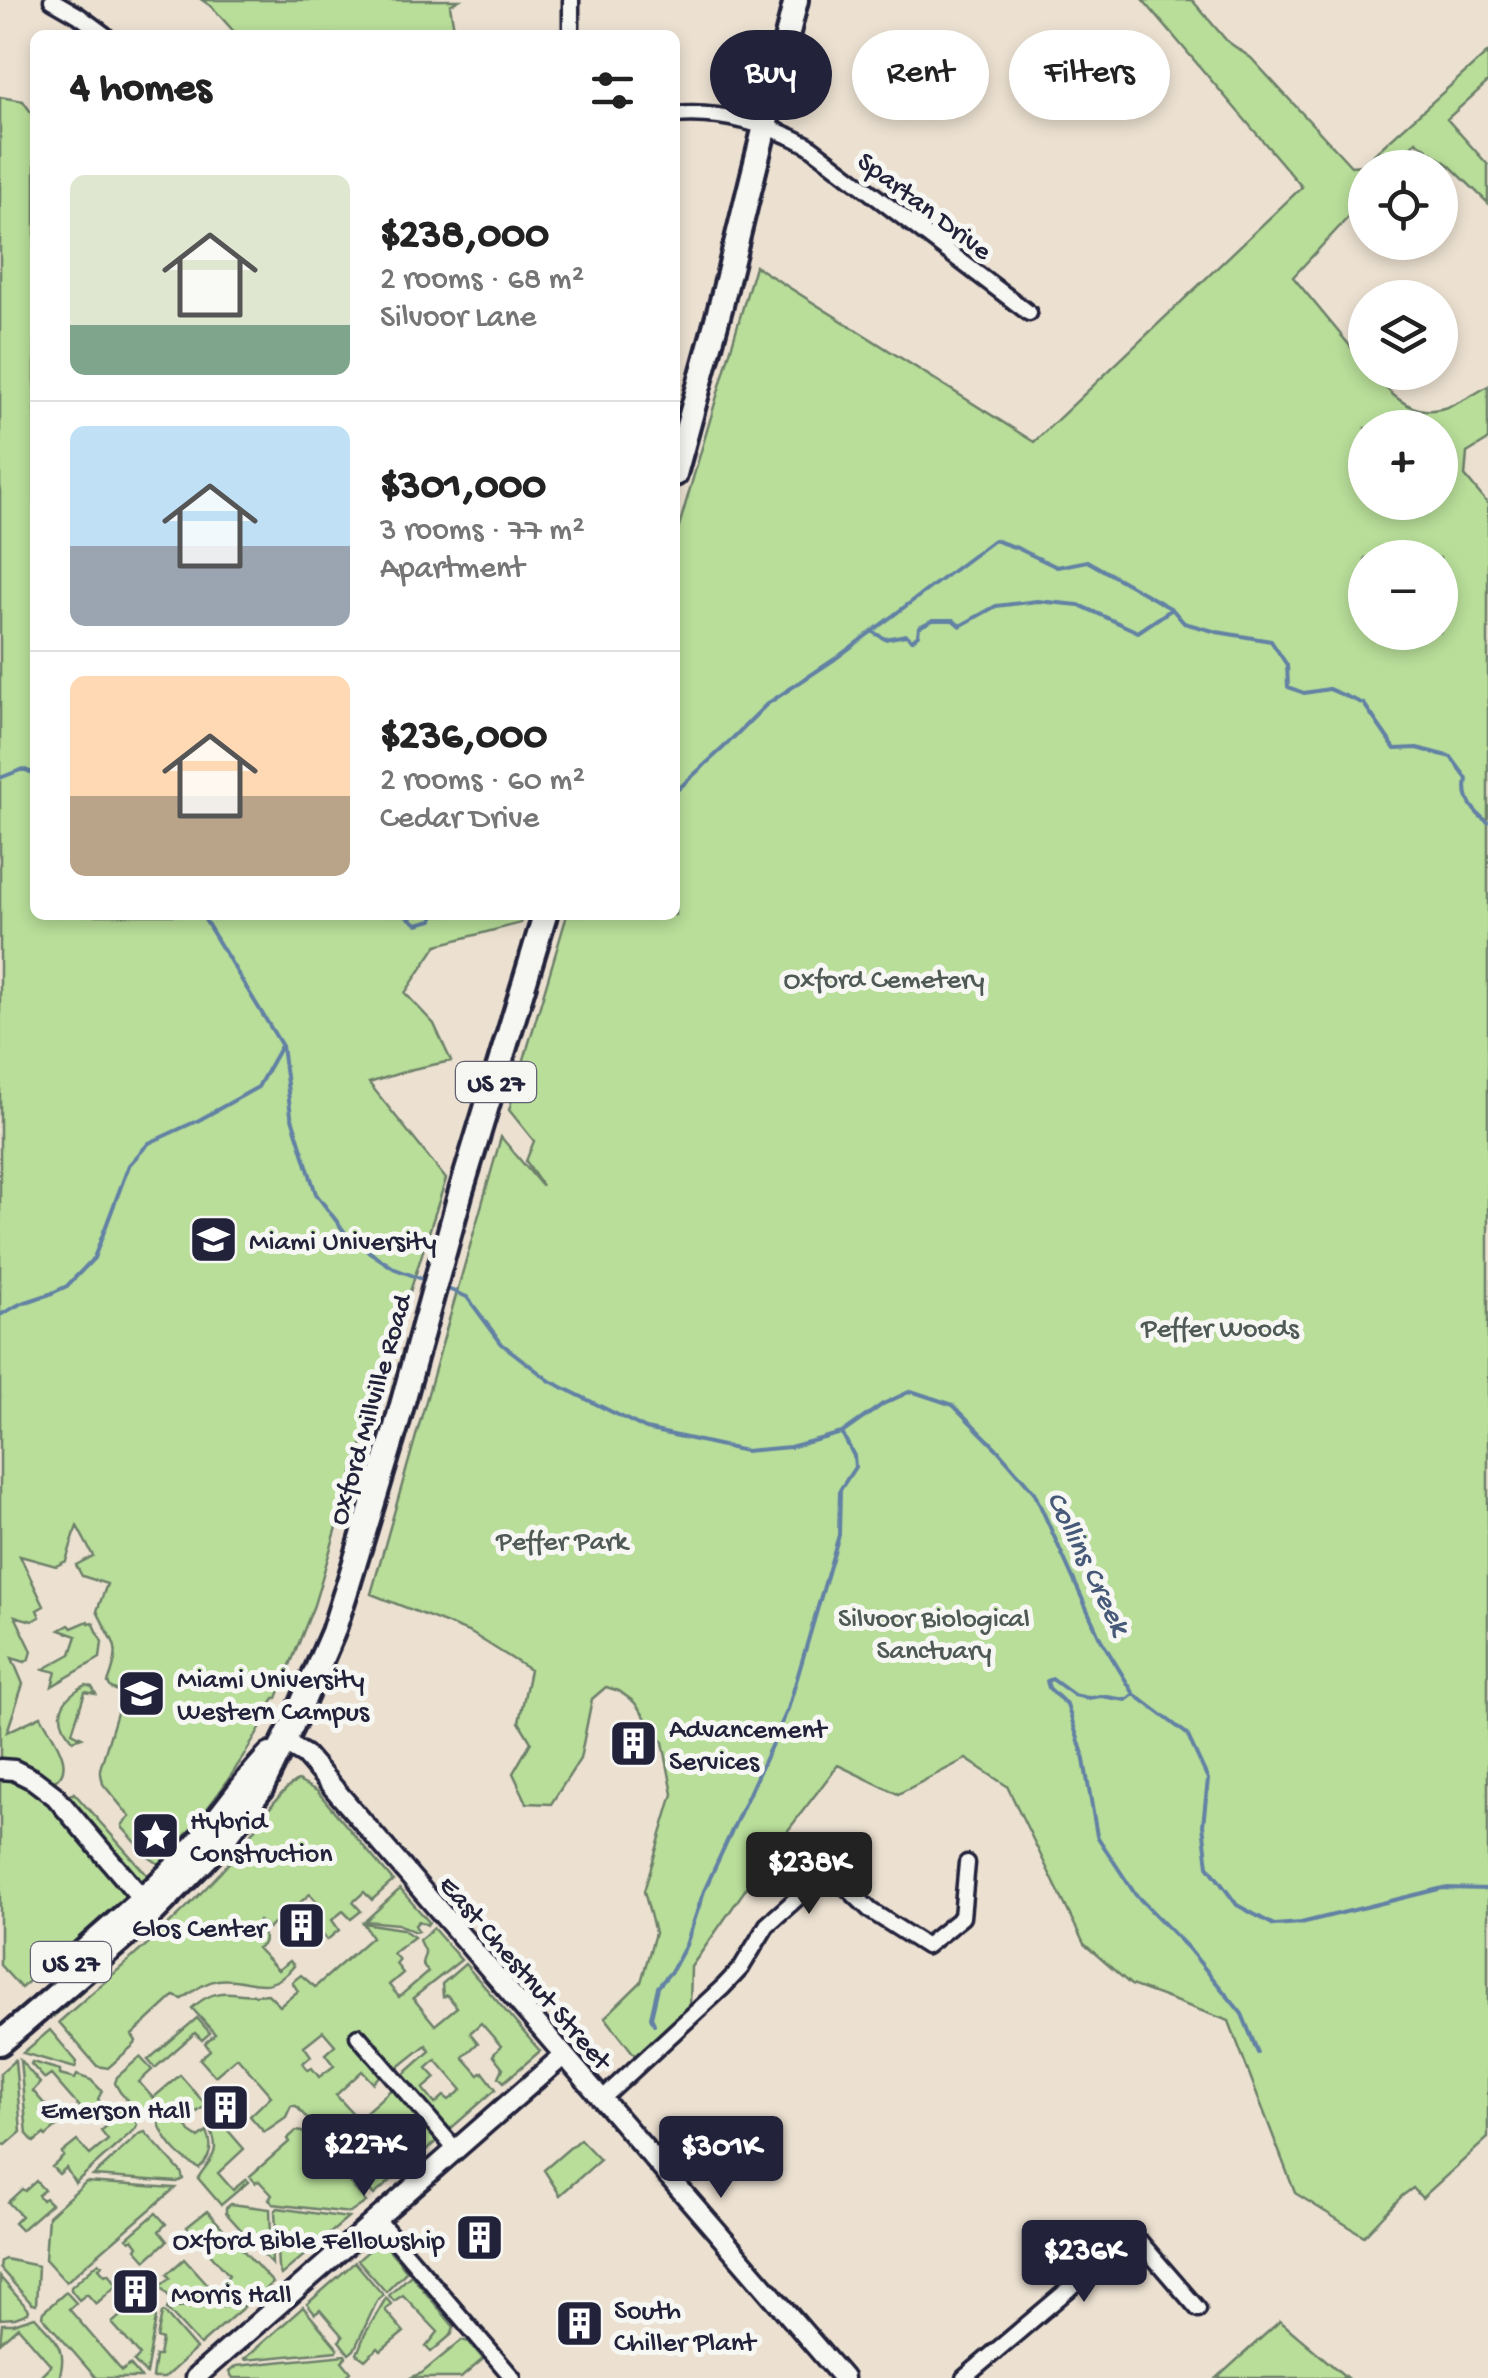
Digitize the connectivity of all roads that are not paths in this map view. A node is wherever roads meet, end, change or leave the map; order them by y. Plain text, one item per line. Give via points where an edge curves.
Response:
1 (52, 0) edge
2 (571, 0) edge
3 (796, 0) edge
4 (98, 30) edge
5 (571, 30) edge
6 (680, 115) edge
7 (766, 127) junction
8 (1029, 313) dead end
9 (680, 455) edge
10 (543, 920) edge
11 (283, 1742) junction
12 (0, 1769) edge
13 (967, 1863) dead end
14 (148, 1906) junction
15 (0, 2026) edge
16 (358, 2036) dead end
17 (0, 2043) edge
18 (564, 2056) junction
19 (602, 2099) junction
20 (456, 2150) junction
21 (378, 2219) junction
22 (1198, 2309) dead end
23 (195, 2378) edge
24 (514, 2378) edge
25 (843, 2378) edge
26 (964, 2378) edge

1 - 4 street
2 - 5 street
3 - 7 highway
6 - 7 street, Spartan Drive
7 - 8 street, Spartan Drive via 808,145
7 - 9 highway
10 - 11 highway, Oxford Millville Road / US 27 via 333,1632
11 - 14 highway, US 27 via 262,1789 221,1843
11 - 18 street, East Chestnut Street via 305,1754
12 - 14 street via 14,1770 55,1796
13 - 19 street via 962,1917 926,1946 871,1911 839,1880 815,1882 767,1925 742,1968
14 - 15 highway, US 27
14 - 17 highway, US 27
16 - 20 street
18 - 19 street, East Chestnut Street
18 - 20 street
19 - 25 street, East Chestnut Street
20 - 21 street
21 - 23 street
21 - 24 street
22 - 26 street via 1129,2238

